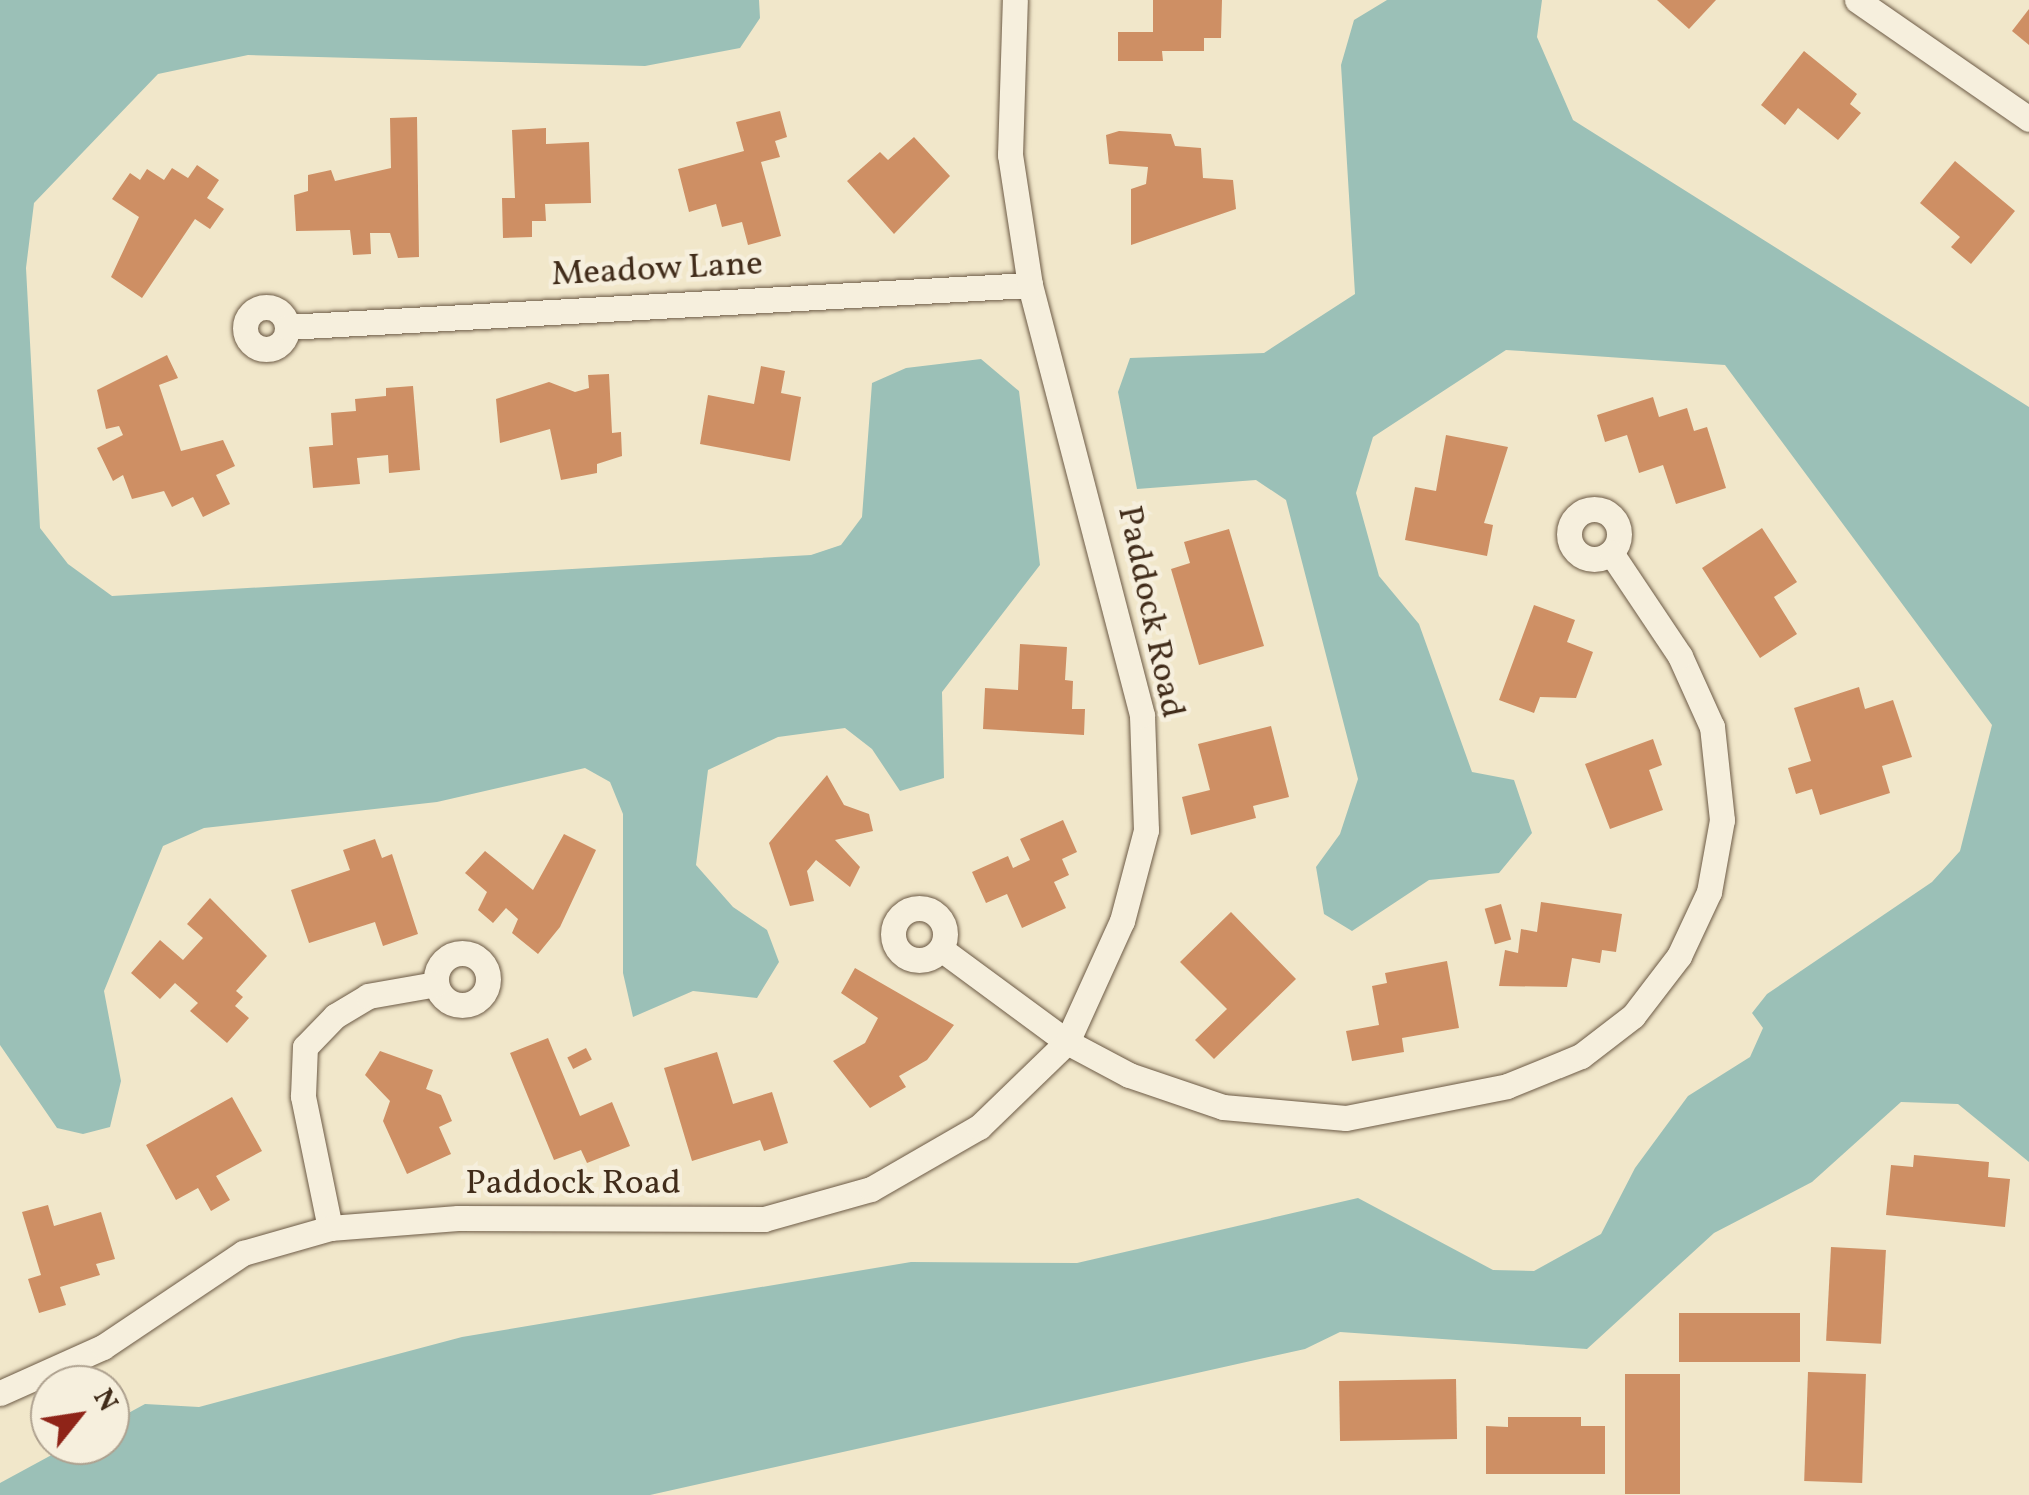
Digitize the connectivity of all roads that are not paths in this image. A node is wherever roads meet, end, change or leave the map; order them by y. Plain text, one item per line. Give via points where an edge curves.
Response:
1 (1015, 0) edge
2 (1857, 0) edge
3 (2029, 119) edge
4 (1030, 285) junction
5 (287, 326) dead end
6 (1611, 553) dead end
7 (940, 949) dead end
8 (436, 984) dead end
9 (1067, 1042) junction
10 (330, 1228) junction
11 (0, 1393) edge

1 - 4 street, Paddock Road via 1010,154
2 - 3 street
4 - 5 street, Meadow Lane
4 - 9 street, Paddock Road via 1142,715 1146,830 1122,921
6 - 9 street via 1680,656 1712,728 1722,820 1709,892 1680,956 1633,1016 1581,1056 1507,1086 1346,1118 1222,1107 1129,1075
7 - 9 street
8 - 10 street via 368,996 335,1016 306,1048 303,1096
9 - 10 street, Paddock Road via 979,1127 872,1189 764,1219 458,1218
10 - 11 street, Paddock Road via 243,1253 102,1347

